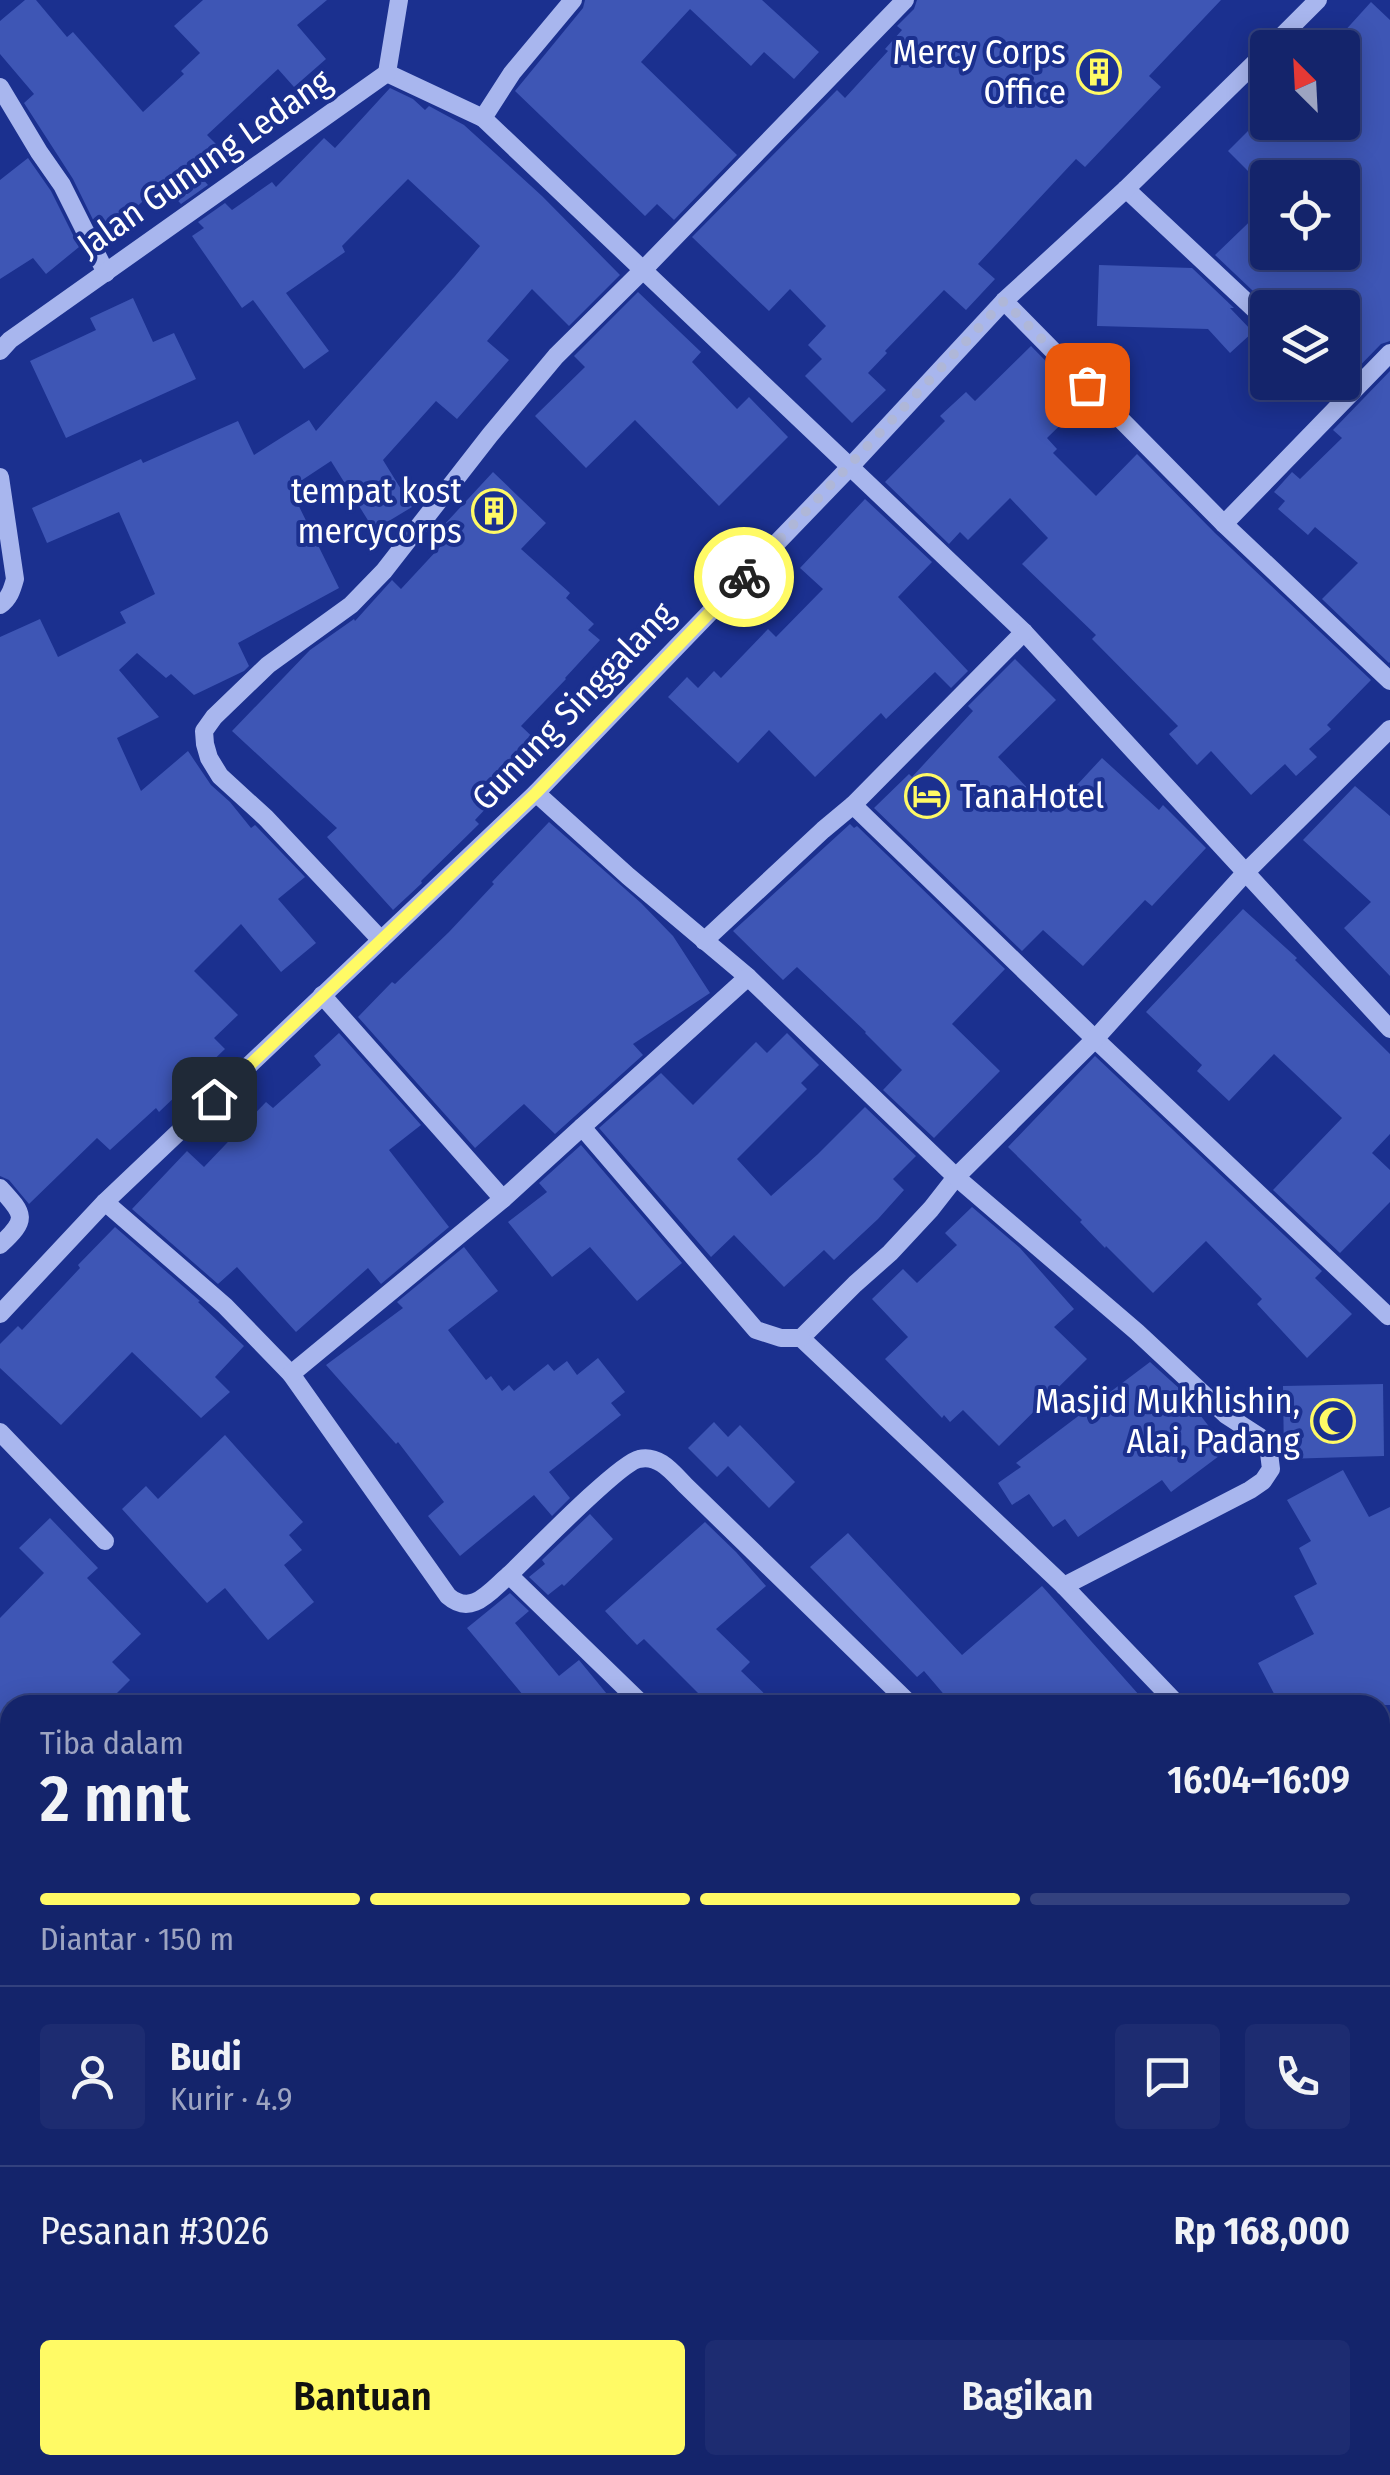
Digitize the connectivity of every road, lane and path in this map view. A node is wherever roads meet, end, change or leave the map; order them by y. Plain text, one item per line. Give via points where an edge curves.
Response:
1 (399, 0) edge
2 (573, 0) edge
3 (905, 0) edge
4 (1318, 0) edge
5 (1288, 30) edge
6 (1250, 68) edge
7 (387, 73) junction
8 (0, 87) edge
9 (483, 118) junction
10 (1126, 189) junction
11 (643, 270) junction
12 (106, 273) junction
13 (1004, 301) junction
14 (1250, 305) edge
15 (0, 351) edge
16 (1390, 353) edge
17 (1360, 385) edge
18 (1346, 400) edge
19 (849, 468) junction
20 (0, 476) edge
21 (1224, 524) junction
22 (0, 605) edge
23 (1024, 632) junction
24 (1390, 681) edge
25 (1390, 729) edge
26 (536, 793) junction
27 (854, 805) junction
28 (1246, 872) junction
29 (382, 940) junction
30 (704, 941) junction
31 (748, 977) junction
32 (322, 996) junction
33 (1390, 1029) edge
34 (1094, 1039) junction
35 (582, 1127) junction
36 (956, 1176) junction
37 (0, 1188) edge
38 (502, 1199) junction
39 (105, 1202) junction
40 (0, 1245) edge
41 (0, 1314) edge
42 (1390, 1315) edge
43 (801, 1338) junction
44 (291, 1374) junction
45 (0, 1432) edge
46 (106, 1541) dead end
47 (509, 1575) junction
48 (1064, 1586) junction
49 (633, 1695) edge
50 (901, 1695) edge
51 (1168, 1695) edge

1 - 7 street, Jalan Gunung Ledang
2 - 9 street
3 - 11 street
4 - 5 street, Gunung Singgalang
6 - 10 street, Gunung Singgalang
7 - 9 street
7 - 12 street, Jalan Gunung Ledang
8 - 12 street via 62,185
9 - 11 street
10 - 13 street, Gunung Singgalang
10 - 14 street
11 - 19 street
11 - 29 street via 545,369 351,606 268,665 204,731 220,776
12 - 15 street, Jalan Gunung Ledang
13 - 19 street, Gunung Singgalang
13 - 21 street
16 - 17 street
18 - 21 street
19 - 23 street
19 - 26 street, Gunung Singgalang
20 - 22 street via 16,580
21 - 24 street
23 - 27 street
23 - 28 street
25 - 28 street
26 - 29 street, Gunung Singgalang
26 - 30 street
27 - 30 street
27 - 34 street
28 - 33 street
28 - 34 street
29 - 32 street, Gunung Singgalang
30 - 31 street
31 - 35 street
31 - 36 street
32 - 38 street
32 - 39 street, Gunung Singgalang
34 - 36 street
34 - 42 street
35 - 38 street
35 - 43 street via 756,1330
36 - 43 street via 890,1253
36 - 48 street via 1260,1437 1270,1453 1264,1481
37 - 40 street via 20,1220
38 - 44 street
39 - 41 street, Gunung Singgalang
39 - 44 street via 225,1306
43 - 48 street
44 - 47 street via 448,1596 467,1605
45 - 46 street
47 - 49 street
47 - 50 street via 616,1474 650,1458
48 - 51 street

